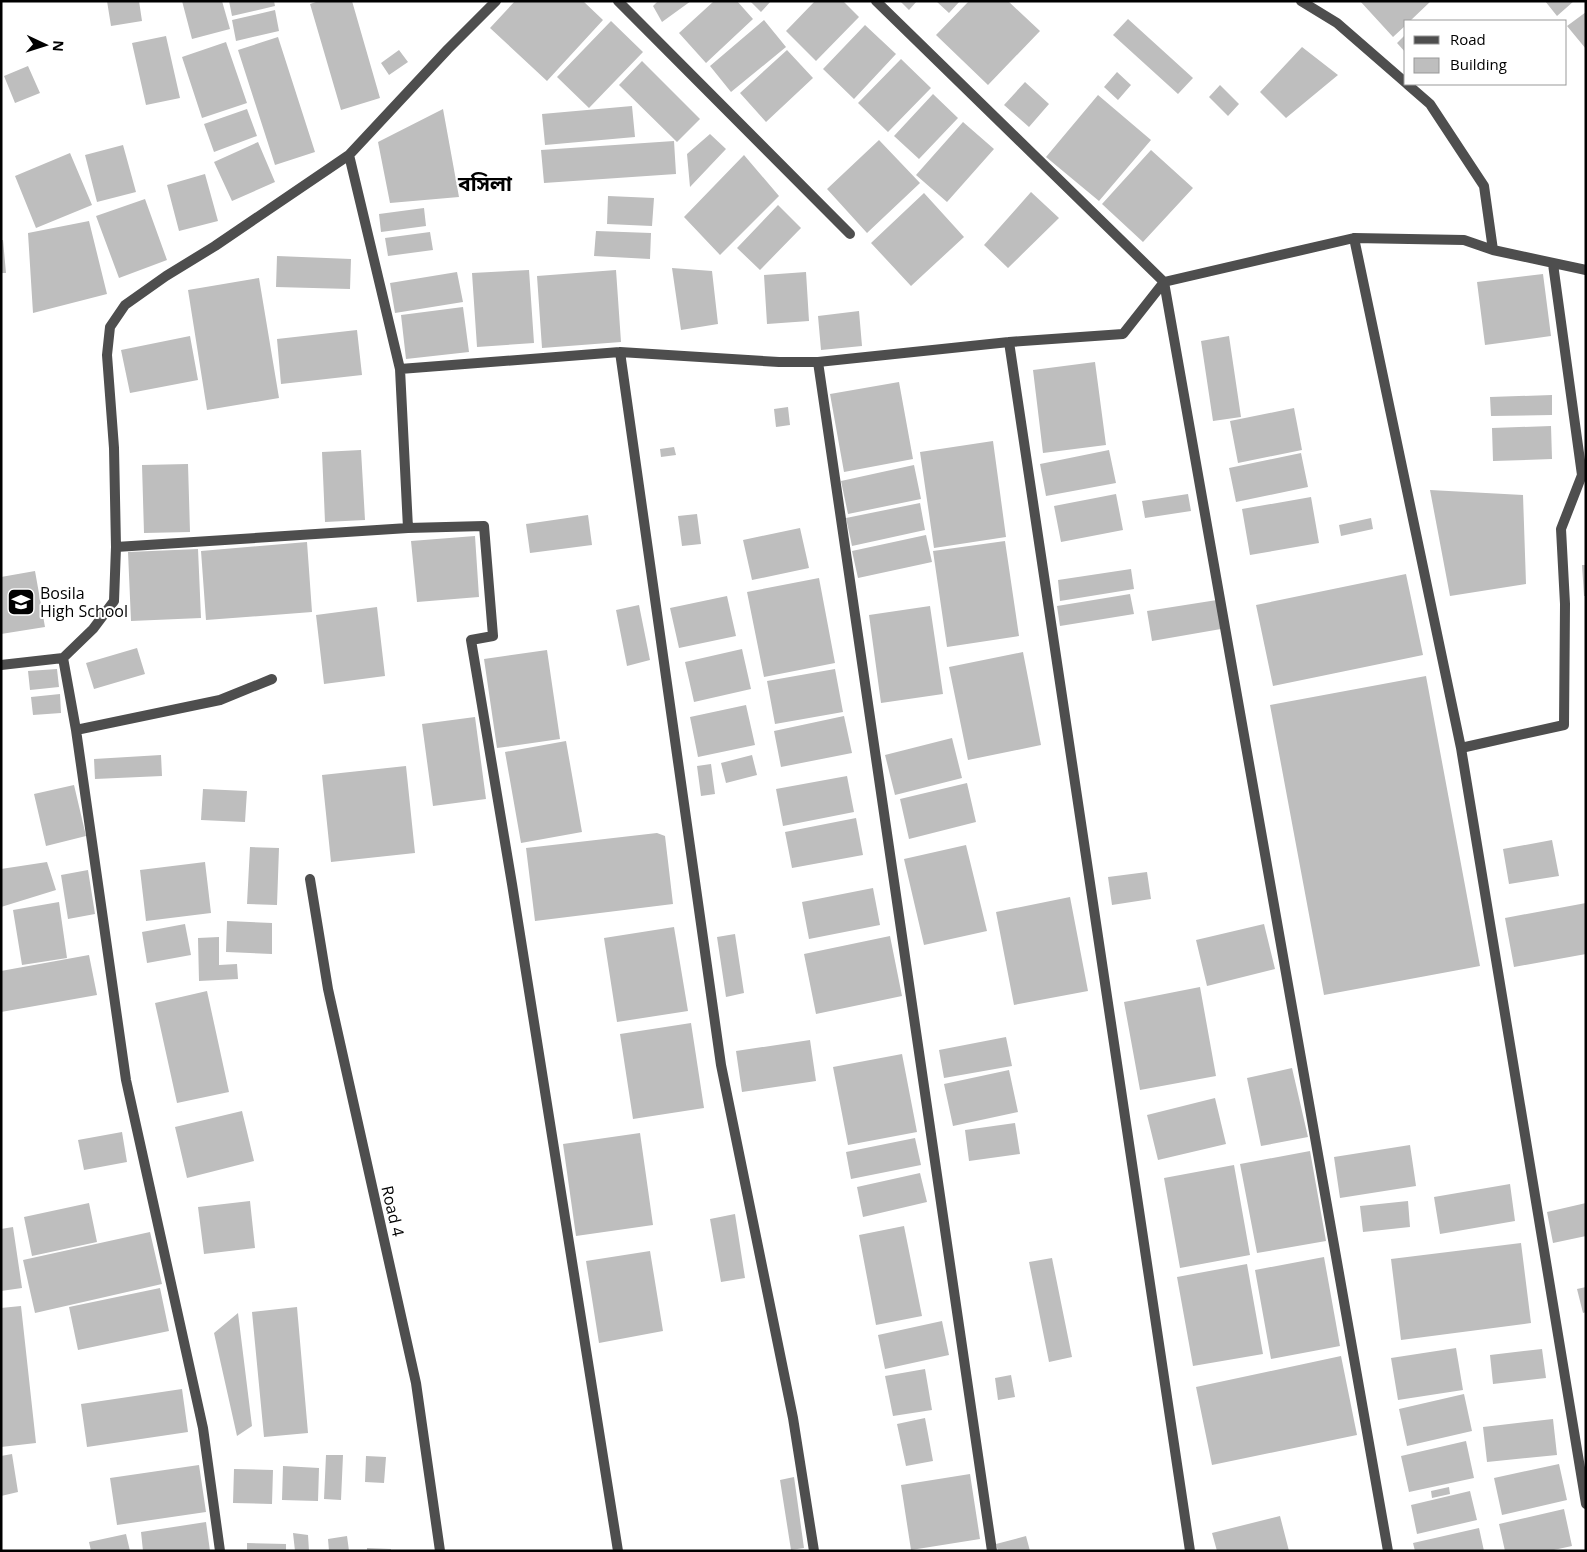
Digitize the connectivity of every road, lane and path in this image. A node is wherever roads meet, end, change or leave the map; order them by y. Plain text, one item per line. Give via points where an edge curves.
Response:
1 (496, 1) edge
2 (618, 1) edge
3 (876, 1) edge
4 (1301, 1) edge
5 (1404, 81) edge
6 (1408, 85) edge
7 (349, 155) junction
8 (850, 234) dead end
9 (1354, 238) junction
10 (1493, 250) junction
11 (1553, 264) junction
12 (1586, 270) edge
13 (1164, 282) junction
14 (1009, 342) junction
15 (620, 352) junction
16 (818, 362) junction
17 (400, 369) junction
18 (408, 528) junction
19 (116, 547) junction
20 (63, 658) junction
21 (1, 666) edge
22 (272, 679) dead end
23 (76, 730) junction
24 (1461, 748) junction
25 (310, 880) dead end
26 (1586, 1504) edge
27 (220, 1551) edge
28 (440, 1551) edge
29 (618, 1551) edge
30 (814, 1551) edge
31 (992, 1551) edge
32 (1190, 1551) edge
33 (1388, 1551) edge

1 - 7 street
2 - 8 street
3 - 13 street
4 - 5 street via 1337,23
6 - 10 street via 1430,104 1484,186
7 - 17 street
7 - 19 street via 125,305 110,327 107,355 114,448
9 - 10 street via 1464,240
9 - 13 street
9 - 24 street
10 - 11 street
11 - 12 street
11 - 24 street via 1582,474 1561,529 1565,604 1564,725
13 - 14 street via 1123,334
13 - 33 street
14 - 16 street
14 - 32 street
15 - 16 street
15 - 17 street
15 - 30 street via 721,1065 793,1418
16 - 31 street
17 - 18 street
18 - 19 street
18 - 29 street via 484,526 493,636 471,640
19 - 20 street via 114,601 93,629
20 - 21 street
20 - 23 street
22 - 23 street via 220,700
23 - 27 street via 126,1080 203,1428
24 - 26 street
25 - 28 street, Road 4 via 328,989 416,1383

